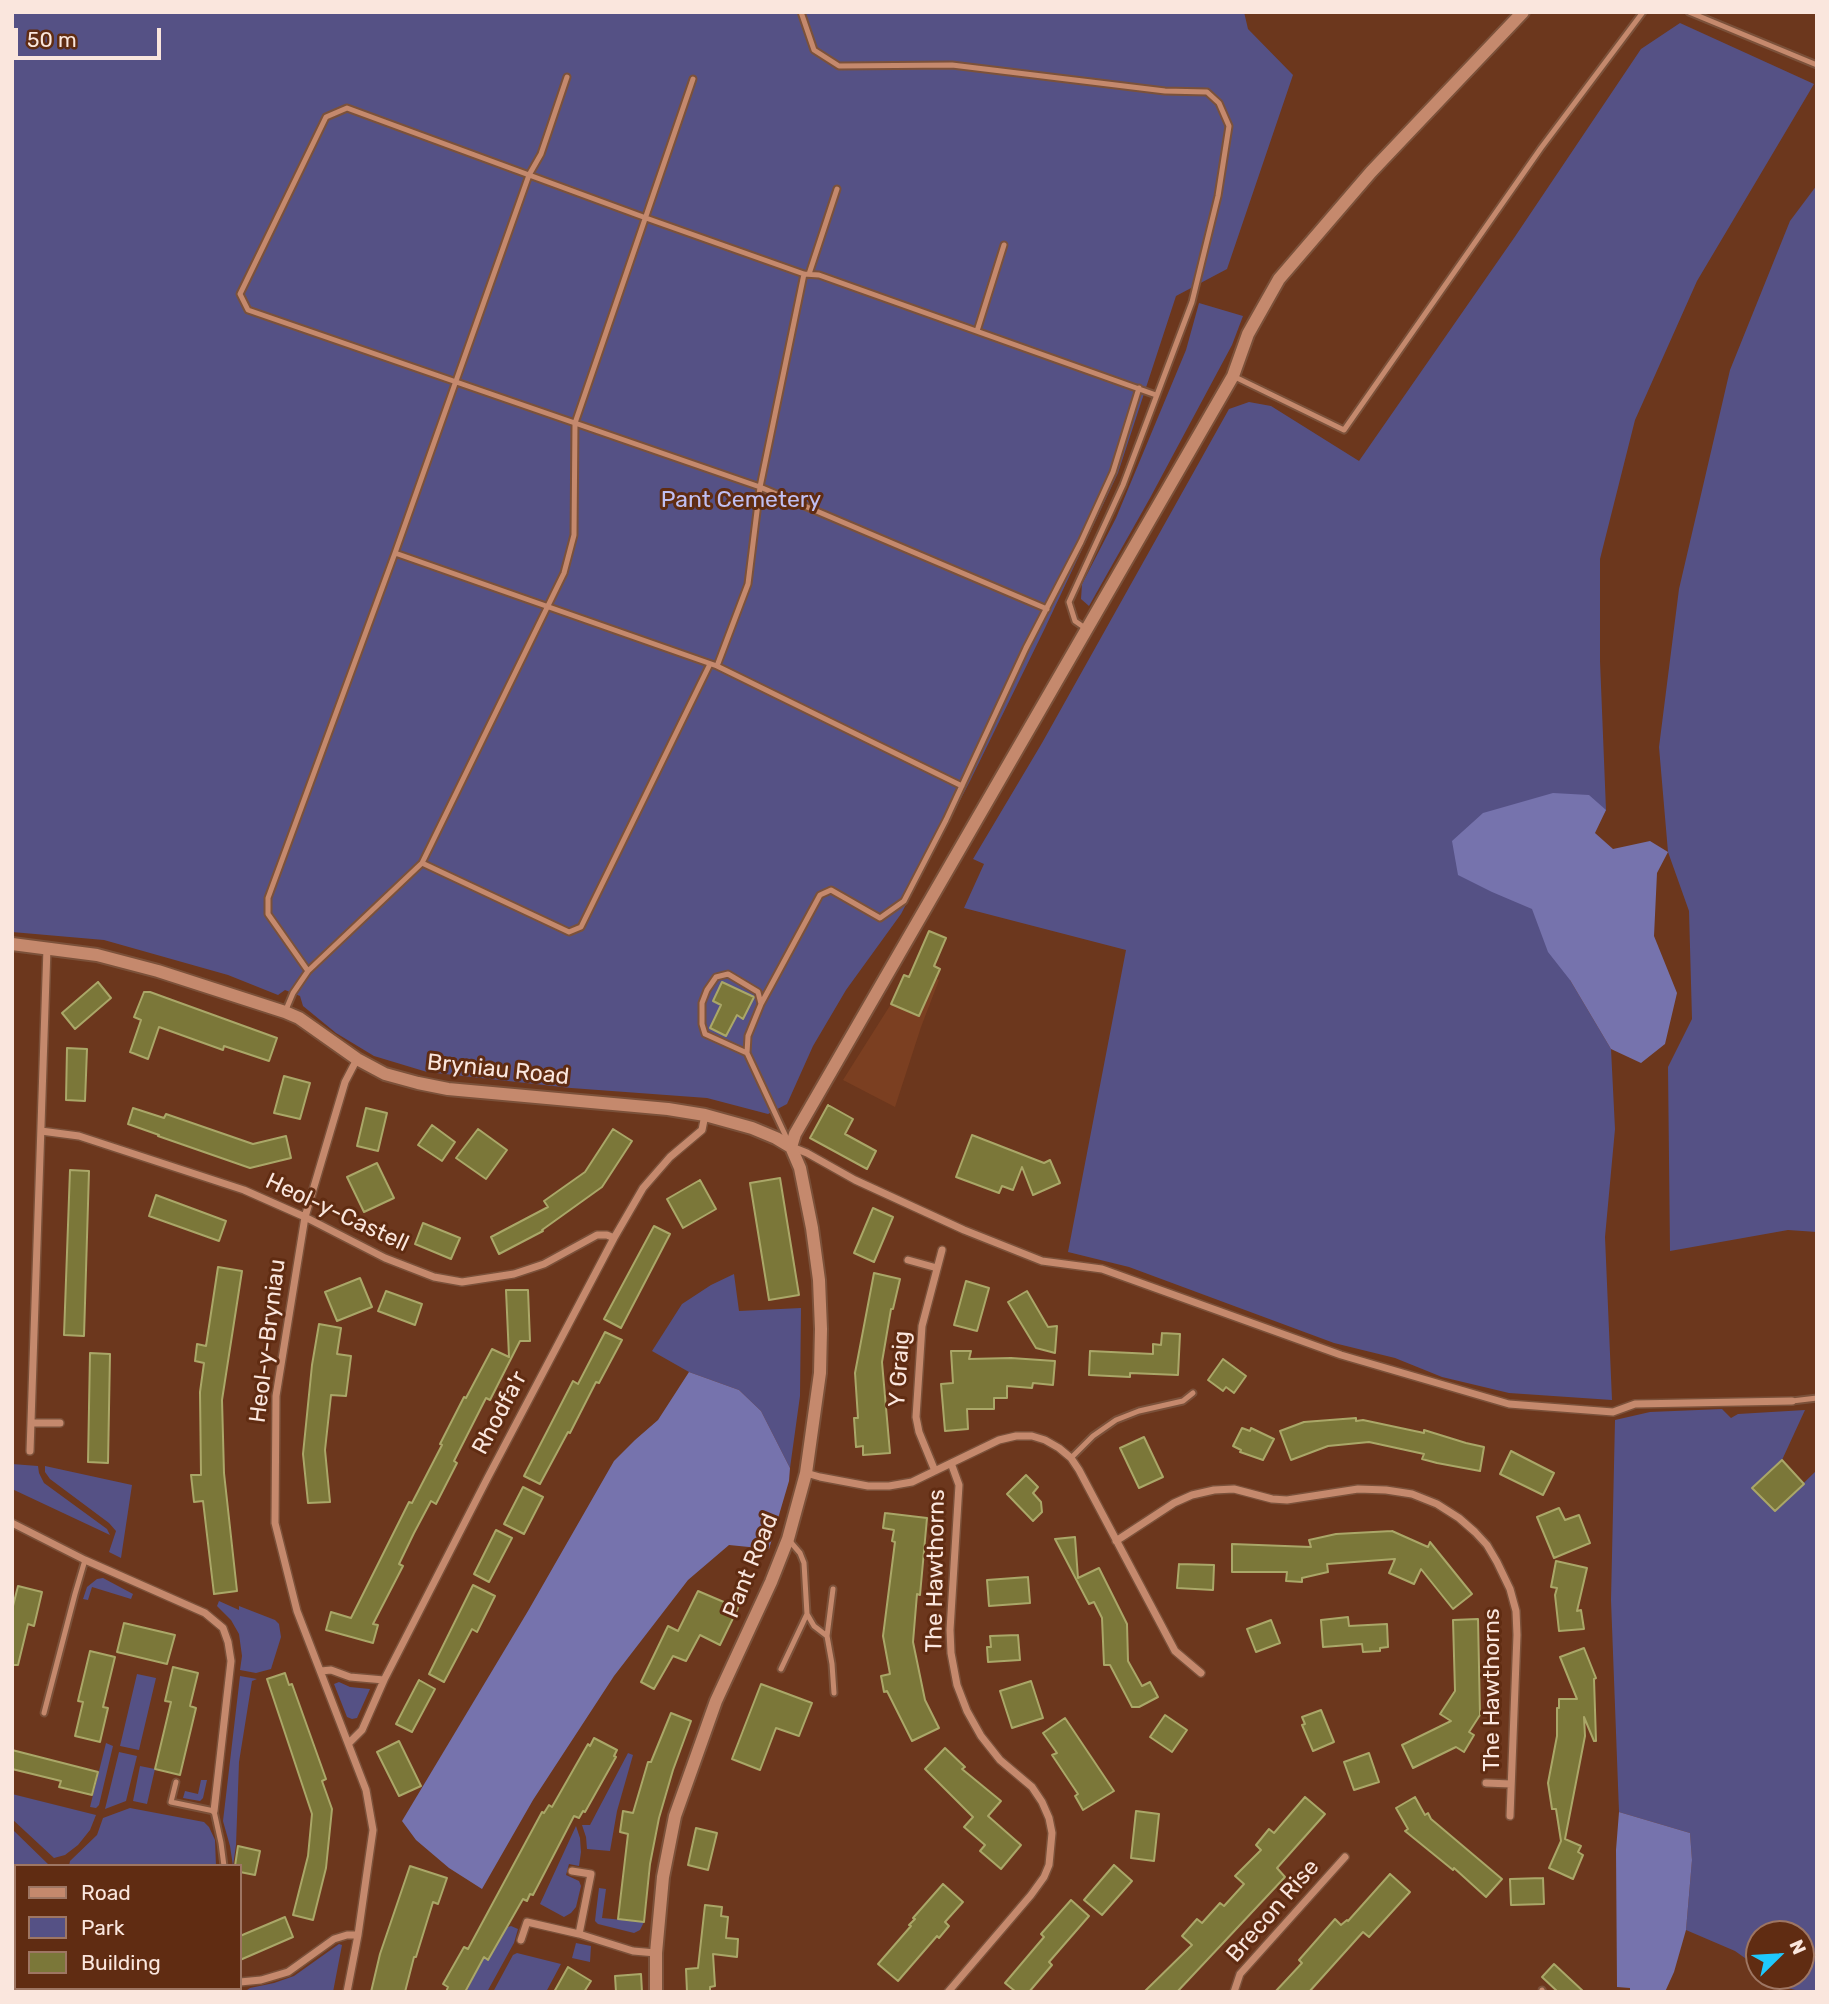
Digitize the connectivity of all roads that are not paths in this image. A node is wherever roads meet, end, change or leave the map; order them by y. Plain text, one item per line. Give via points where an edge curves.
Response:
1 (801, 12) edge
2 (1523, 12) edge
3 (1643, 12) edge
4 (1689, 12) edge
5 (1817, 65) edge
6 (567, 77) dead end
7 (693, 79) dead end
8 (529, 175) junction
9 (837, 189) dead end
10 (646, 218) junction
11 (1004, 245) dead end
12 (806, 274) junction
13 (977, 331) junction
14 (1233, 376) junction
15 (457, 383) junction
16 (1139, 388) junction
17 (1156, 395) junction
18 (575, 423) junction
19 (760, 486) junction
20 (395, 553) junction
21 (548, 607) junction
22 (1047, 609) junction
23 (1088, 629) junction
24 (710, 664) junction
25 (717, 666) junction
26 (962, 786) junction
27 (422, 863) junction
28 (12, 944) edge
29 (47, 948) junction
30 (308, 971) junction
31 (761, 1004) junction
32 (285, 1012) junction
33 (747, 1053) junction
34 (358, 1059) junction
35 (705, 1115) junction
36 (41, 1131) junction
37 (791, 1147) junction
38 (305, 1217) junction
39 (614, 1238) junction
40 (942, 1250) dead end
41 (908, 1260) dead end
42 (937, 1268) junction
43 (1193, 1393) dead end
44 (1817, 1398) edge
45 (1793, 1401) joint
46 (32, 1423) junction
47 (60, 1423) dead end
48 (30, 1451) dead end
49 (1071, 1458) junction
50 (951, 1464) junction
51 (935, 1471) junction
52 (806, 1473) junction
53 (12, 1523) edge
54 (788, 1539) junction
55 (1116, 1541) junction
56 (86, 1560) junction
57 (833, 1589) dead end
58 (807, 1615) junction
59 (827, 1636) junction
60 (781, 1669) dead end
61 (321, 1671) junction
62 (1201, 1673) dead end
63 (384, 1680) junction
64 (834, 1693) dead end
65 (44, 1713) dead end
66 (349, 1743) junction
67 (176, 1782) dead end
68 (1486, 1783) dead end
69 (1511, 1784) junction
70 (214, 1811) junction
71 (1510, 1816) dead end
72 (1345, 1857) dead end
73 (225, 1864) edge
74 (572, 1871) dead end
75 (579, 1934) junction
76 (358, 1935) junction
77 (520, 1940) dead end
78 (656, 1952) junction
79 (242, 1982) edge
80 (347, 1992) edge
81 (656, 1992) edge
82 (948, 1992) edge
83 (1234, 1992) edge

1 - 17 lane via 814,50 839,66 952,65 1207,92 1219,103 1229,126 1218,196 1192,302
2 - 14 street via 1371,172 1279,279 1248,334
3 - 14 lane via 1541,148 1344,430
4 - 5 lane
6 - 8 lane via 541,154
7 - 10 lane
8 - 10 lane
8 - 15 lane
8 - 15 lane via 348,108 326,117 240,294 248,310
9 - 12 lane
10 - 12 lane
10 - 18 lane
11 - 13 lane
12 - 13 lane
12 - 19 lane
13 - 16 lane
14 - 23 street
15 - 18 lane
15 - 20 lane
16 - 17 lane
16 - 22 lane via 1113,472
17 - 23 lane via 1123,485 1069,601 1075,621
18 - 19 lane
18 - 21 lane via 574,535 564,573
19 - 22 lane
19 - 25 lane via 748,584
20 - 21 lane
20 - 30 lane via 268,898 268,915
21 - 24 lane
21 - 27 lane
22 - 26 lane
23 - 37 street
24 - 25 lane
24 - 27 lane via 581,927 569,932
25 - 26 lane
26 - 31 lane via 904,901 880,918 831,890 820,895
27 - 30 lane
28 - 29 street, Bryniau Road
29 - 32 street, Bryniau Road via 158,971
29 - 36 street
30 - 32 lane
31 - 33 lane via 748,1036
31 - 33 lane via 758,992 728,974 716,977 702,1003 705,1034
32 - 34 street, Bryniau Road
33 - 37 lane
34 - 35 street, Bryniau Road via 385,1073 448,1089
34 - 38 street, Heol-y-Bryniau via 345,1082
35 - 37 street, Bryniau Road via 752,1128
35 - 39 street, Rhodfa'r via 702,1130 643,1188
36 - 38 street, Heol-y-Castell via 79,1136 244,1190
36 - 46 street
37 - 45 street via 964,1230 1042,1261 1102,1269 1341,1355 1509,1404 1613,1412 1635,1404
37 - 52 street, Pant Road via 800,1168 819,1280 820,1373
38 - 39 street, Heol-y-Castell via 413,1270 462,1282 544,1264 597,1235
38 - 61 street, Heol-y-Bryniau via 276,1396 275,1523 297,1611
39 - 63 street, Rhodfa'r
40 - 42 street, Y Graig
41 - 42 street
42 - 51 street, Y Graig via 922,1326 916,1417
43 - 49 lane via 1183,1401 1116,1420
44 - 45 lane
46 - 47 street
46 - 48 street
49 - 50 street, The Hawthorns via 1045,1440 1016,1436
49 - 55 street, The Hawthorns
50 - 51 street, The Hawthorns
50 - 82 street, The Hawthorns via 959,1485 950,1630 957,1685 981,1736 1042,1802 1052,1833 1044,1877
51 - 52 street, The Hawthorns via 889,1486
52 - 54 street, Pant Road
53 - 56 street
54 - 58 lane via 804,1563
54 - 78 street, Pant Road via 716,1701 675,1816
55 - 62 street, The Hawthorns via 1175,1651
55 - 69 street, The Hawthorns via 1174,1503 1214,1490 1234,1489 1287,1500 1358,1489 1386,1490 1437,1504 1487,1545 1516,1611
56 - 65 lane
56 - 70 street via 205,1613 223,1628 231,1661
57 - 59 lane
58 - 59 lane
58 - 60 lane
59 - 64 lane
61 - 63 street
61 - 66 street, Heol-y-Bryniau
63 - 66 street, Rhodfa'r via 362,1730
66 - 76 street, Heol-y-Bryniau via 366,1790 373,1830
67 - 70 lane via 171,1802
68 - 69 street, The Hawthorns
69 - 71 street, The Hawthorns
70 - 73 lane
72 - 83 street, Brecon Rise via 1240,1974
74 - 75 street via 592,1874
75 - 77 street via 527,1922
75 - 78 street via 633,1951
76 - 79 street via 334,1939 288,1972
76 - 80 street, Heol-y-Bryniau
78 - 81 street, Pant Road

